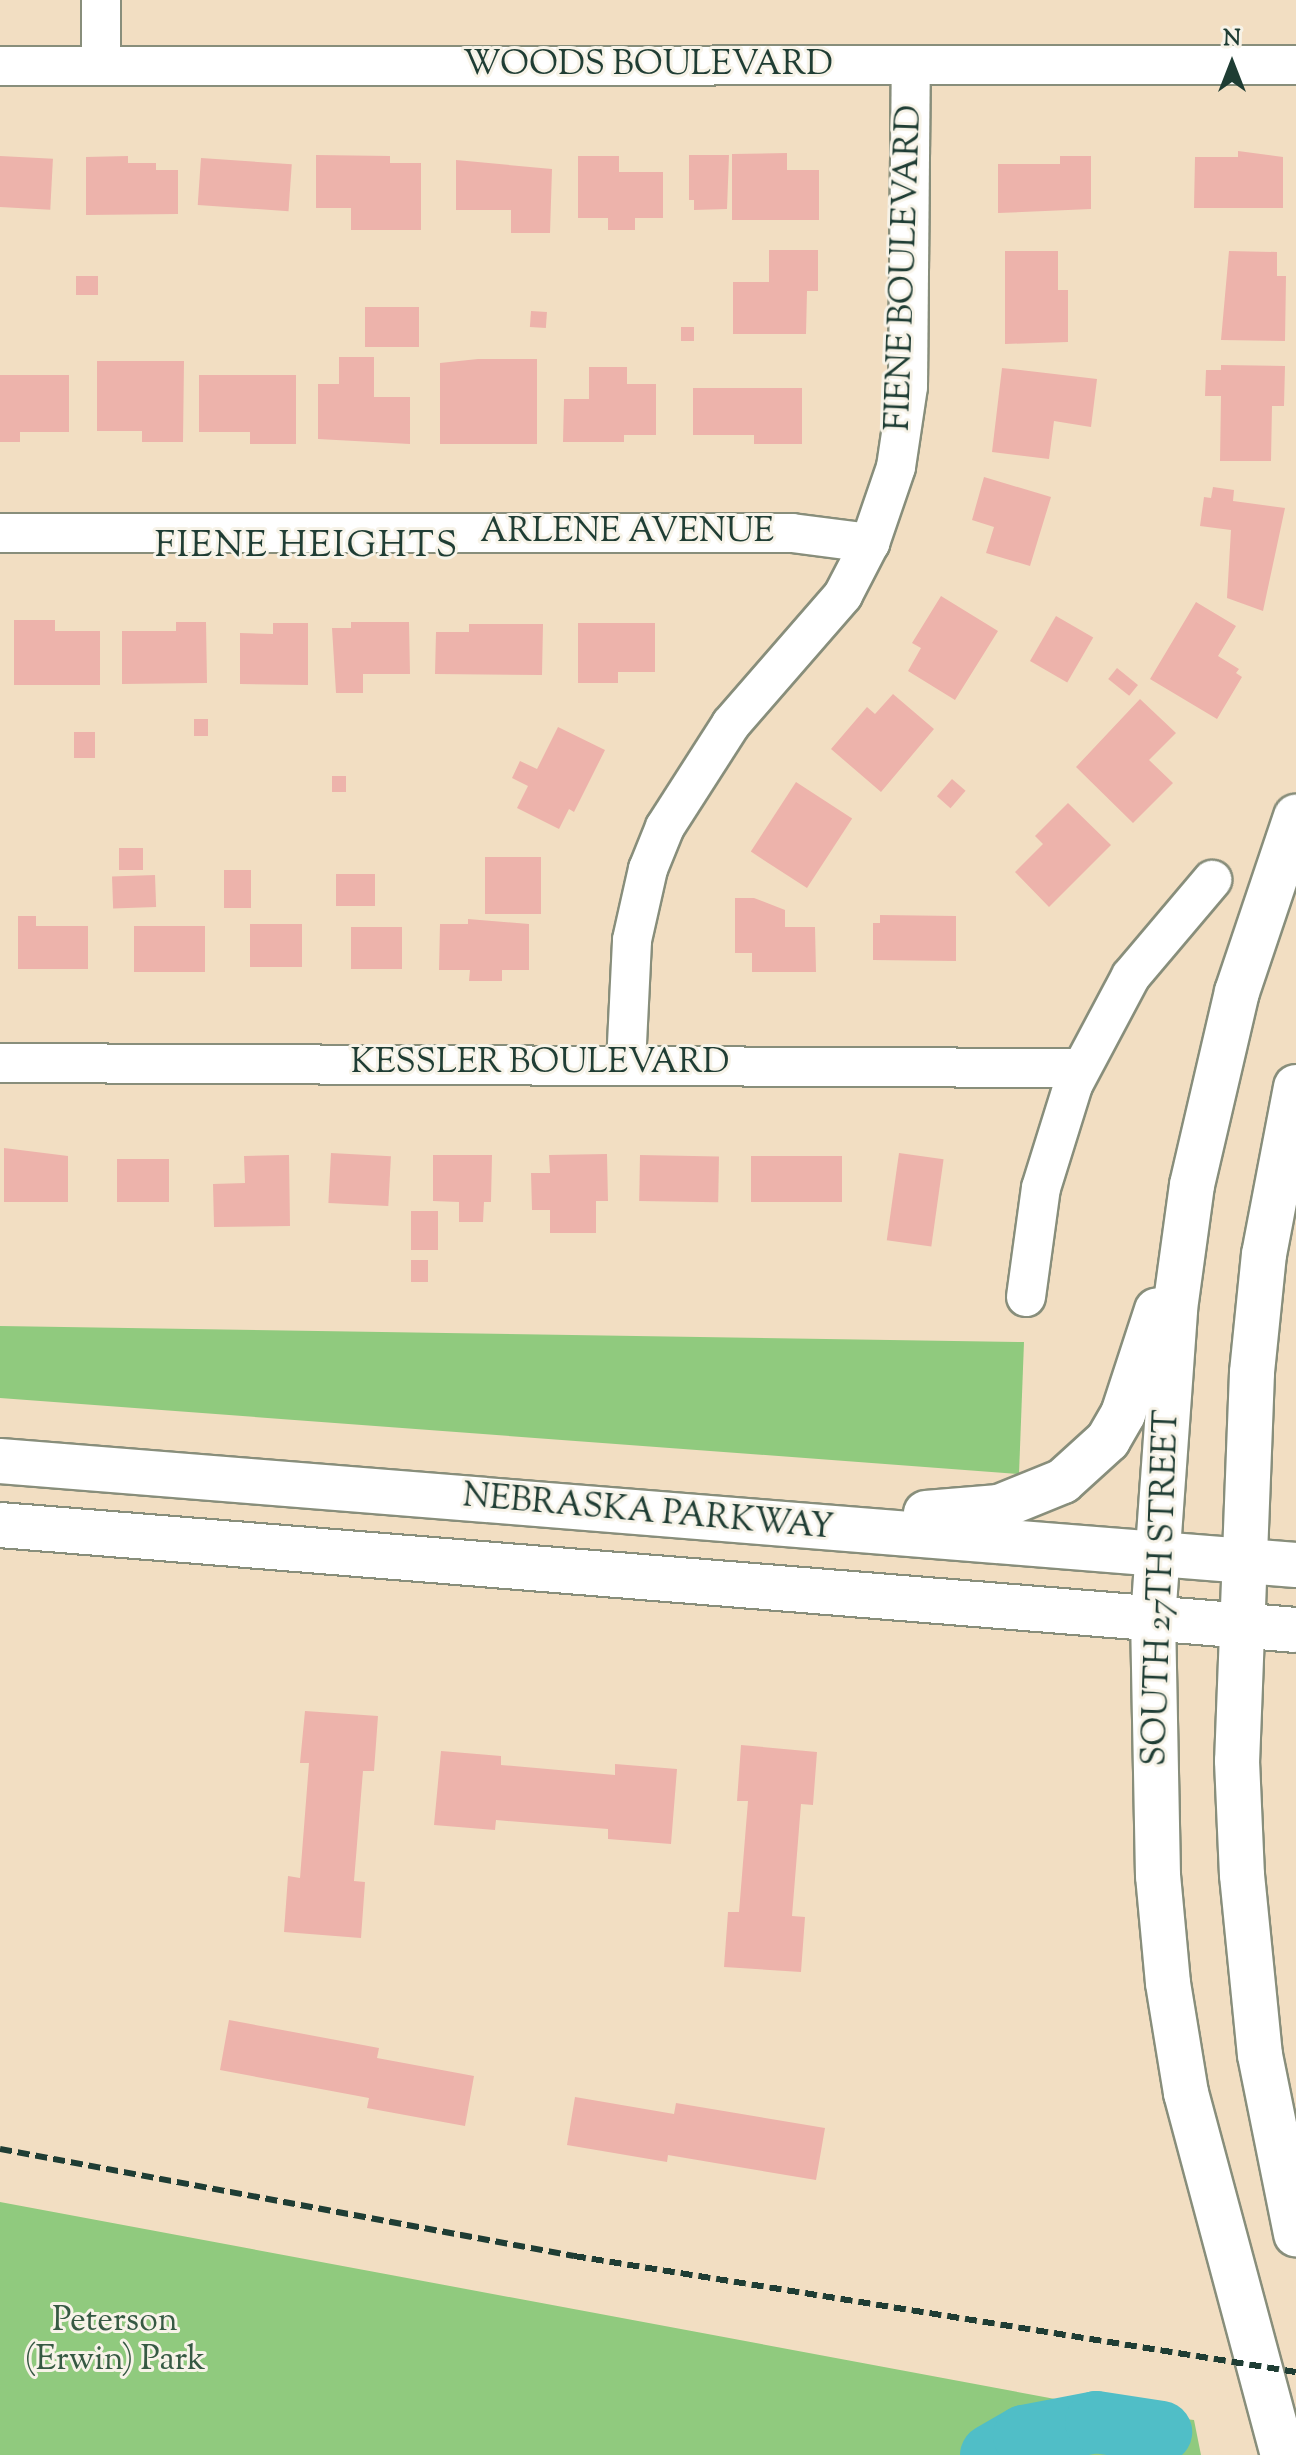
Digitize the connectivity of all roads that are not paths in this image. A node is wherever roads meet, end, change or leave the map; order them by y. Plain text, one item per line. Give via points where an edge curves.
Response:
1 (101, 0) edge
2 (1296, 65) edge
3 (0, 66) edge
4 (101, 66) junction
5 (911, 66) junction
6 (0, 533) edge
7 (870, 543) junction
8 (1296, 817) edge
9 (1212, 880) dead end
10 (0, 1063) edge
11 (626, 1064) junction
12 (1081, 1068) junction
13 (1296, 1087) edge
14 (1187, 1217) junction
15 (1026, 1297) dead end
16 (0, 1461) edge
17 (599, 1509) junction
18 (0, 1525) edge
19 (1158, 1553) junction
20 (1245, 1562) junction
21 (1296, 1565) edge
22 (1153, 1619) junction
23 (1243, 1625) junction
24 (1296, 1630) edge
25 (1296, 2234) edge
26 (1283, 2455) edge

1 - 4 street
2 - 5 street, WOODS BOULEVARD
3 - 4 street, WOODS BOULEVARD
4 - 5 street, WOODS BOULEVARD
5 - 7 street, FIENE BOULEVARD via 908,387 896,467
6 - 7 street, ARLENE AVENUE via 792,533
7 - 11 street, FIENE BOULEVARD via 821,626 731,724 665,827 648,869 632,940
8 - 14 main road, SOUTH 27TH STREET via 1237,992
9 - 12 street via 1131,976
10 - 11 street, KESSLER BOULEVARD
11 - 12 street, KESSLER BOULEVARD
12 - 15 street via 1041,1188
13 - 20 main road via 1264,1254 1252,1373
14 - 17 main road via 1123,1414 1108,1440 1063,1481 1035,1497 999,1507 924,1513
14 - 19 main road, SOUTH 27TH STREET via 1175,1309
16 - 17 main road, NEBRASKA PARKWAY
17 - 19 main road, NEBRASKA PARKWAY
18 - 22 main road, NEBRASKA PARKWAY
19 - 20 main road, NEBRASKA PARKWAY
19 - 22 main road, SOUTH 27TH STREET
20 - 21 main road, NEBRASKA PARKWAY
20 - 23 main road
22 - 23 main road, NEBRASKA PARKWAY
22 - 26 main road, SOUTH 27TH STREET via 1158,1876 1168,1983 1186,2093
23 - 24 main road, NEBRASKA PARKWAY
23 - 25 main road via 1237,1761 1242,1875 1260,2055

